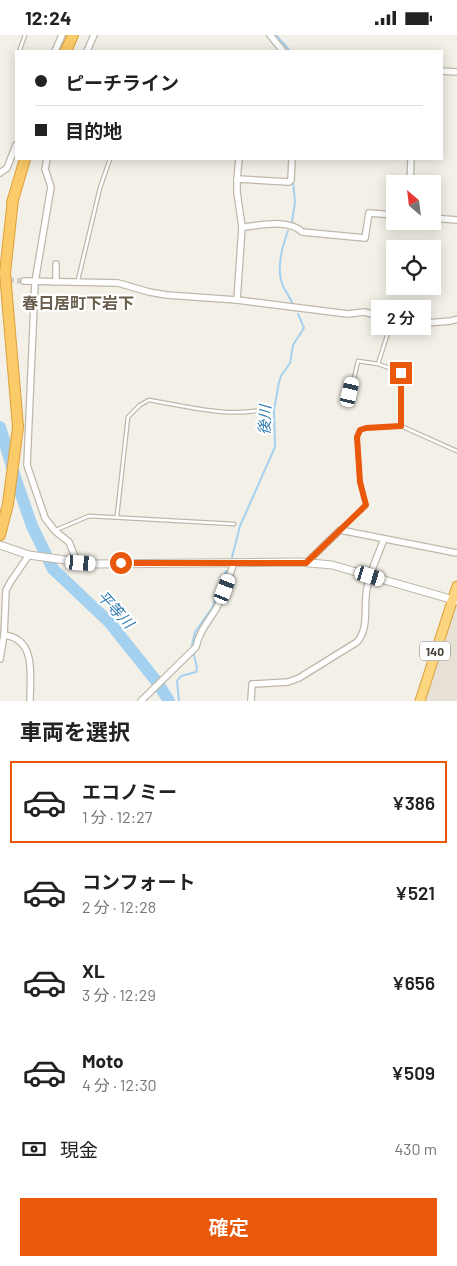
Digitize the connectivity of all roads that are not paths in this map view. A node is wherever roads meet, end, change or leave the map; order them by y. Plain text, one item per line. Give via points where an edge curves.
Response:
1 (25, 35) edge
2 (62, 35) edge
3 (73, 35) edge
4 (94, 35) edge
5 (270, 35) edge
6 (21, 50) edge
7 (54, 50) edge
8 (66, 50) edge
9 (87, 50) edge
10 (282, 50) edge
11 (443, 71) edge
12 (457, 72) edge
13 (15, 148) edge
14 (25, 160) edge
15 (46, 160) edge
16 (110, 160) edge
17 (239, 160) edge
18 (292, 160) edge
19 (411, 160) edge
20 (0, 173) edge
21 (410, 175) edge
22 (237, 179) junction
23 (13, 199) junction
24 (386, 214) edge
25 (441, 219) edge
26 (457, 220) edge
27 (242, 227) junction
28 (0, 255) edge
29 (56, 265) dead end
30 (24, 281) tunnel mouth
31 (35, 281) junction
32 (56, 282) junction
33 (77, 283) junction
34 (237, 300) junction
35 (457, 319) edge
36 (392, 320) junction
37 (378, 364) junction
38 (350, 392) dead end
39 (268, 408) dead end
40 (401, 426) junction
41 (457, 451) edge
42 (117, 517) junction
43 (234, 524) dead end
44 (340, 530) junction
45 (55, 531) junction
46 (0, 535) edge
47 (384, 539) junction
48 (0, 545) edge
49 (457, 553) edge
50 (29, 555) junction
51 (234, 561) junction
52 (77, 562) junction
53 (306, 563) junction
54 (370, 576) junction
55 (457, 586) edge
56 (454, 601) edge
57 (4, 635) junction
58 (0, 659) edge
59 (144, 699) edge
60 (30, 701) edge
61 (251, 701) edge
62 (420, 701) edge

1 - 6 lane
2 - 7 street
3 - 8 highway
4 - 9 street
5 - 10 street
11 - 12 street
13 - 20 street via 7,168
14 - 23 highway
15 - 31 street via 45,169 51,187
16 - 33 lane
17 - 22 street
18 - 22 street via 289,183
19 - 21 street
22 - 27 street
23 - 28 highway
23 - 46 highway via 5,273 18,427 8,504
24 - 27 street via 369,213 365,238 302,232 280,224
25 - 26 street
27 - 34 street
29 - 32 street
30 - 31 street
31 - 32 street
31 - 45 street via 27,465 44,518
32 - 33 street
33 - 34 street via 118,283 167,295
34 - 36 street via 339,313 364,312
35 - 36 street via 414,324
36 - 37 lane
37 - 38 lane via 358,361
37 - 40 lane via 401,373
39 - 42 lane via 257,412 216,411 149,400 140,405 128,417
40 - 41 lane
40 - 44 lane via 360,430 357,437 360,482 366,505
42 - 43 lane
42 - 45 lane via 89,516
44 - 47 street
44 - 53 street
45 - 52 street via 69,542
47 - 49 street
47 - 54 street
48 - 50 street
50 - 52 street
50 - 57 street via 6,590
51 - 52 street
51 - 53 street
51 - 59 street via 225,589 199,635 196,647
53 - 54 street via 332,565
54 - 56 street
54 - 61 street via 364,626 357,642 299,679 252,683
55 - 56 highway, 140
56 - 62 highway, 140
57 - 58 street
57 - 60 street via 17,638 28,653

